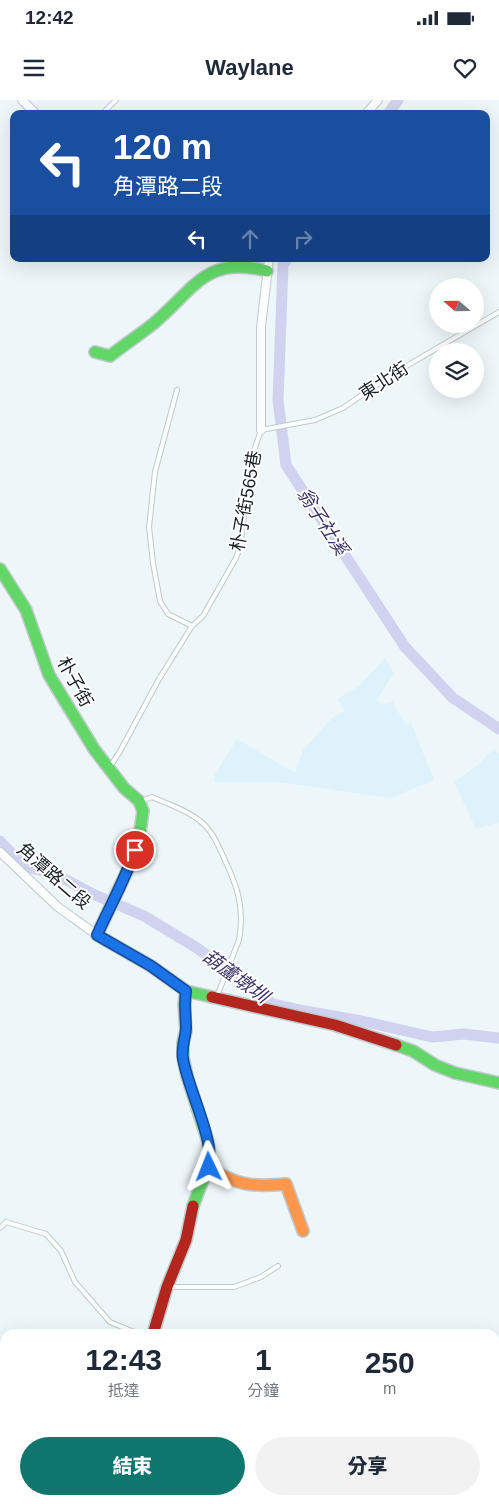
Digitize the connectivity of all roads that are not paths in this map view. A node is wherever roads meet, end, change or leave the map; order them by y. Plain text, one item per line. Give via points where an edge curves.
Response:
1 (22, 100) edge
2 (116, 100) edge
3 (378, 100) edge
4 (32, 110) edge
5 (106, 110) edge
6 (369, 110) edge
7 (268, 262) edge
8 (267, 271) junction
9 (499, 312) edge
10 (94, 352) dead end
11 (177, 390) dead end
12 (264, 430) junction
13 (0, 569) edge
14 (192, 626) junction
15 (109, 768) junction
16 (139, 801) junction
17 (0, 852) edge
18 (97, 935) junction
19 (186, 991) junction
20 (216, 999) junction
21 (499, 1083) edge
22 (209, 1167) junction
23 (0, 1228) edge
24 (303, 1231) dead end
25 (278, 1266) dead end
26 (167, 1287) junction
27 (128, 1329) edge
28 (155, 1329) edge

1 - 4 street
2 - 5 lane
3 - 6 street
7 - 8 street, 朴子街565巷
8 - 10 street via 243,266 212,273 199,280 153,324 110,356
8 - 12 street, 朴子街565巷 via 261,327
9 - 12 lane, 東北街 via 391,375 342,408 315,420
11 - 14 lane via 155,472 149,526 160,601 168,614
12 - 14 lane, 朴子街565巷 via 252,457 236,558 202,616
13 - 15 street, 朴子街 via 26,610 49,675
14 - 15 lane, 朴子街565巷
15 - 16 street, 朴子街
16 - 18 street via 143,811 140,832 129,867
16 - 20 lane via 152,797 200,821 214,836 236,882 241,902 241,931
17 - 18 street, 角潭路二段 via 58,907
18 - 19 street, 角潭路二段 via 151,966
19 - 20 street
19 - 22 street via 183,1057 208,1142
20 - 21 street via 335,1026 413,1051 455,1073
22 - 24 street via 238,1184 253,1187 286,1184
22 - 26 street via 195,1198 186,1240
23 - 27 lane via 6,1222 46,1234 61,1251 74,1282 110,1322
25 - 26 lane via 261,1277 234,1287
26 - 28 street

